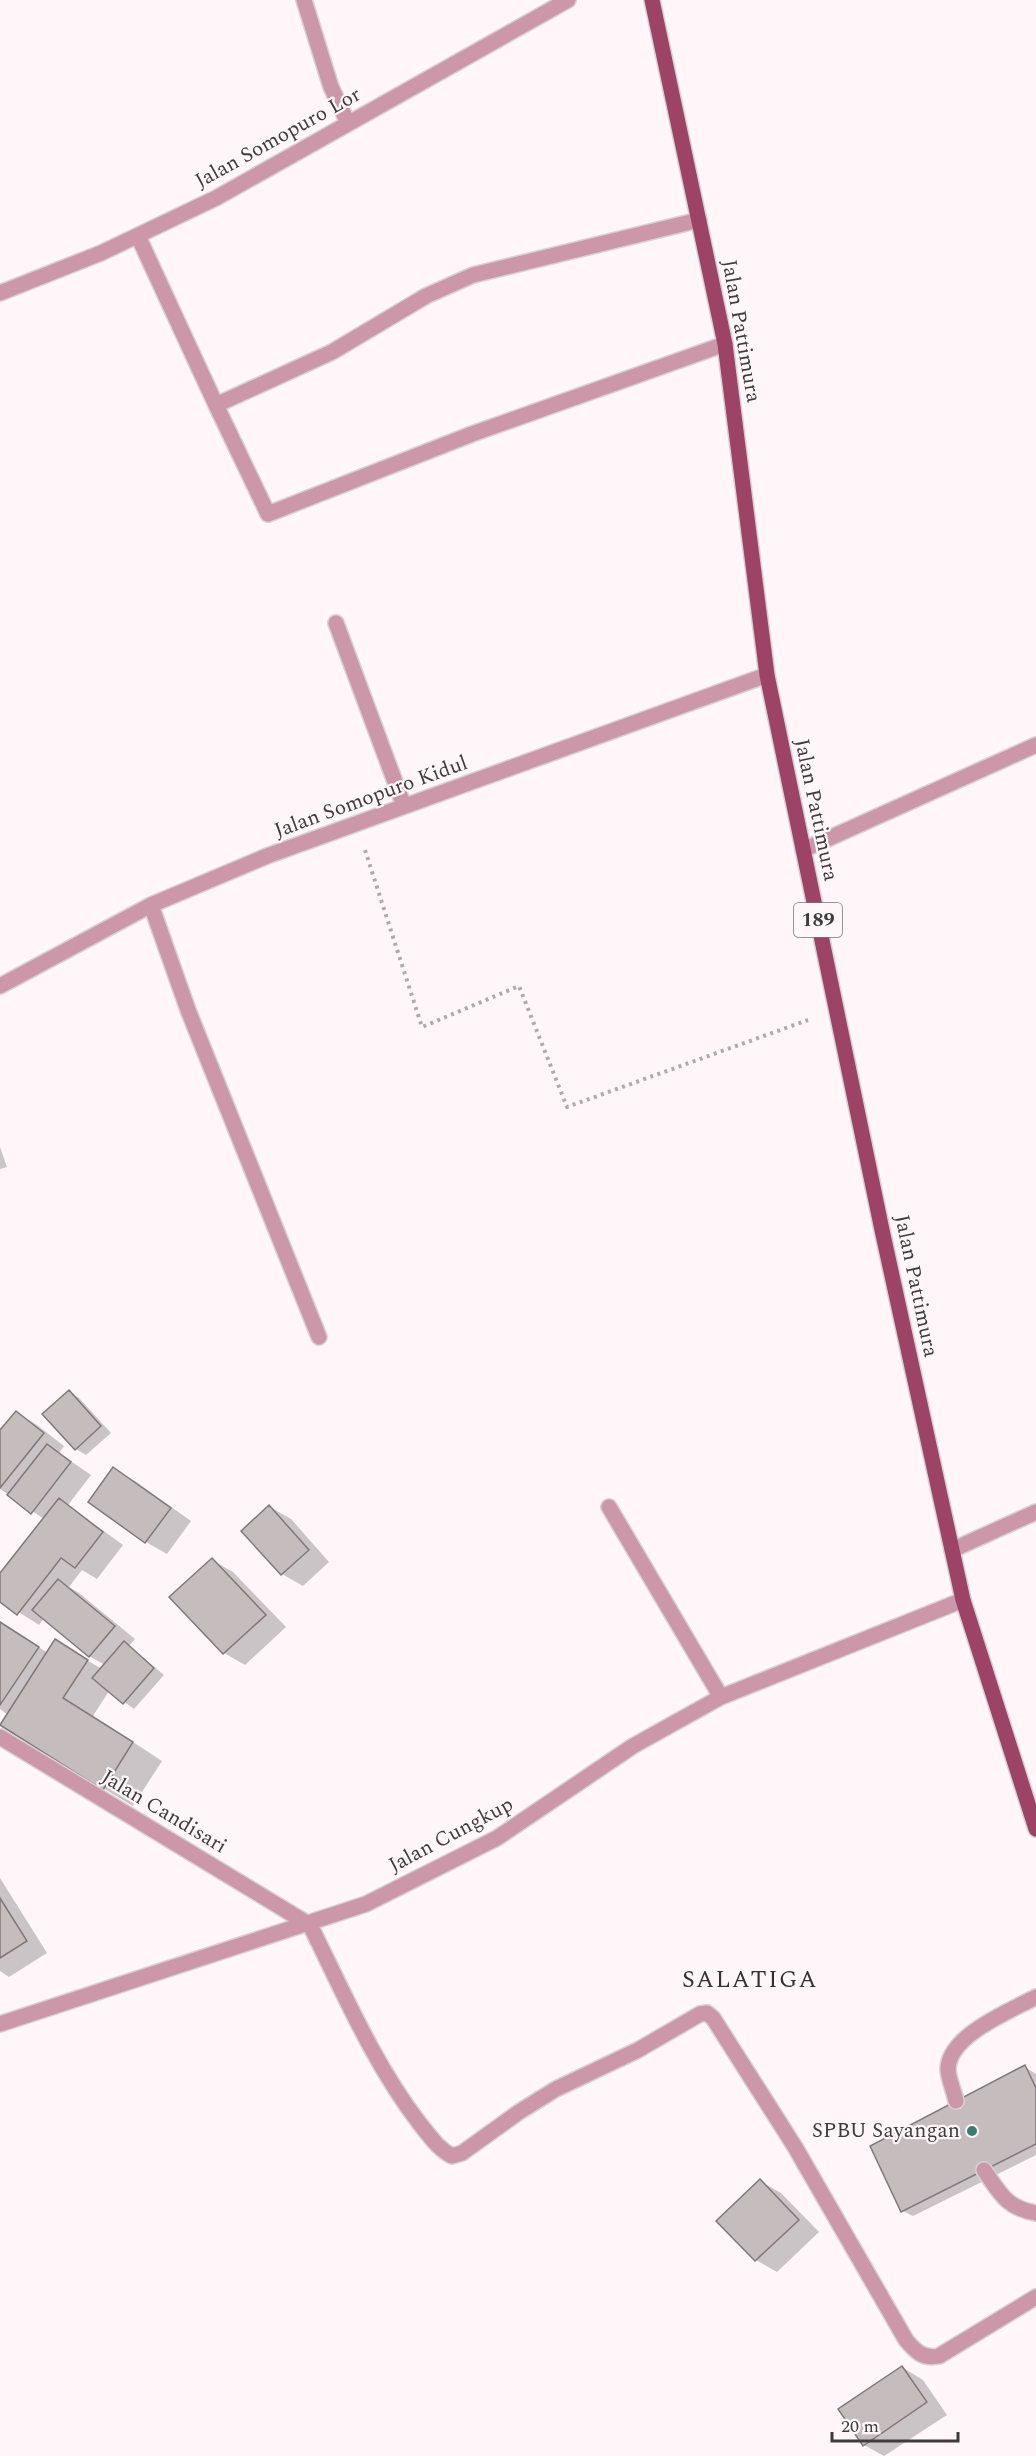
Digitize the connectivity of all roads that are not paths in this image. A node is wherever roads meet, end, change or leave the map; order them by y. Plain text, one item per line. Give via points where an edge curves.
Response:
1 (304, 0) edge
2 (568, 0) edge
3 (652, 0) edge
4 (348, 123) junction
5 (699, 220) junction
6 (138, 236) junction
7 (0, 293) edge
8 (725, 344) junction
9 (216, 405) junction
10 (336, 623) dead end
11 (767, 675) junction
12 (1036, 745) edge
13 (404, 806) junction
14 (803, 850) junction
15 (151, 905) junction
16 (0, 986) edge
17 (319, 1337) dead end
18 (609, 1507) dead end
19 (1036, 1512) edge
20 (952, 1550) junction
21 (963, 1600) junction
22 (721, 1697) junction
23 (0, 1737) edge
24 (1036, 1829) edge
25 (307, 1922) junction
26 (1036, 1997) edge
27 (0, 2024) edge
28 (956, 2101) dead end
29 (984, 2170) dead end
30 (1036, 2213) edge
31 (1036, 2297) edge

1 - 4 street via 331,87
2 - 4 street, Jalan Somopuro Lor
3 - 5 main road, Jalan Pattimura / 189
4 - 6 street, Jalan Somopuro Lor via 216,198
5 - 8 main road, Jalan Pattimura / 189
5 - 9 street via 473,275 426,296 332,352
6 - 7 street, Jalan Somopuro Lor
6 - 9 street
8 - 9 street via 472,434 268,514
8 - 11 main road, Jalan Pattimura / 189
10 - 13 street
11 - 13 street, Jalan Somopuro Kidul
11 - 14 main road, Jalan Pattimura / 189
12 - 14 street
13 - 15 street, Jalan Somopuro Kidul via 267,856
14 - 20 main road, Jalan Pattimura / 189
15 - 16 street, Jalan Somopuro Kidul
15 - 17 street via 188,1010
18 - 22 street
19 - 20 street
20 - 21 main road, Jalan Pattimura / 189
21 - 22 street, Jalan Cungkup
21 - 24 main road, Jalan Pattimura / 189
22 - 25 street, Jalan Cungkup via 633,1746 497,1838 366,1904
23 - 25 street, Jalan Candisari
25 - 27 street, Jalan Cungkup
25 - 31 street via 381,2068 442,2151 452,2156 462,2153 556,2089 708,2013 795,2147 917,2353 928,2358 939,2356
26 - 28 street via 967,2035 954,2050 948,2069
29 - 30 street via 1009,2203

